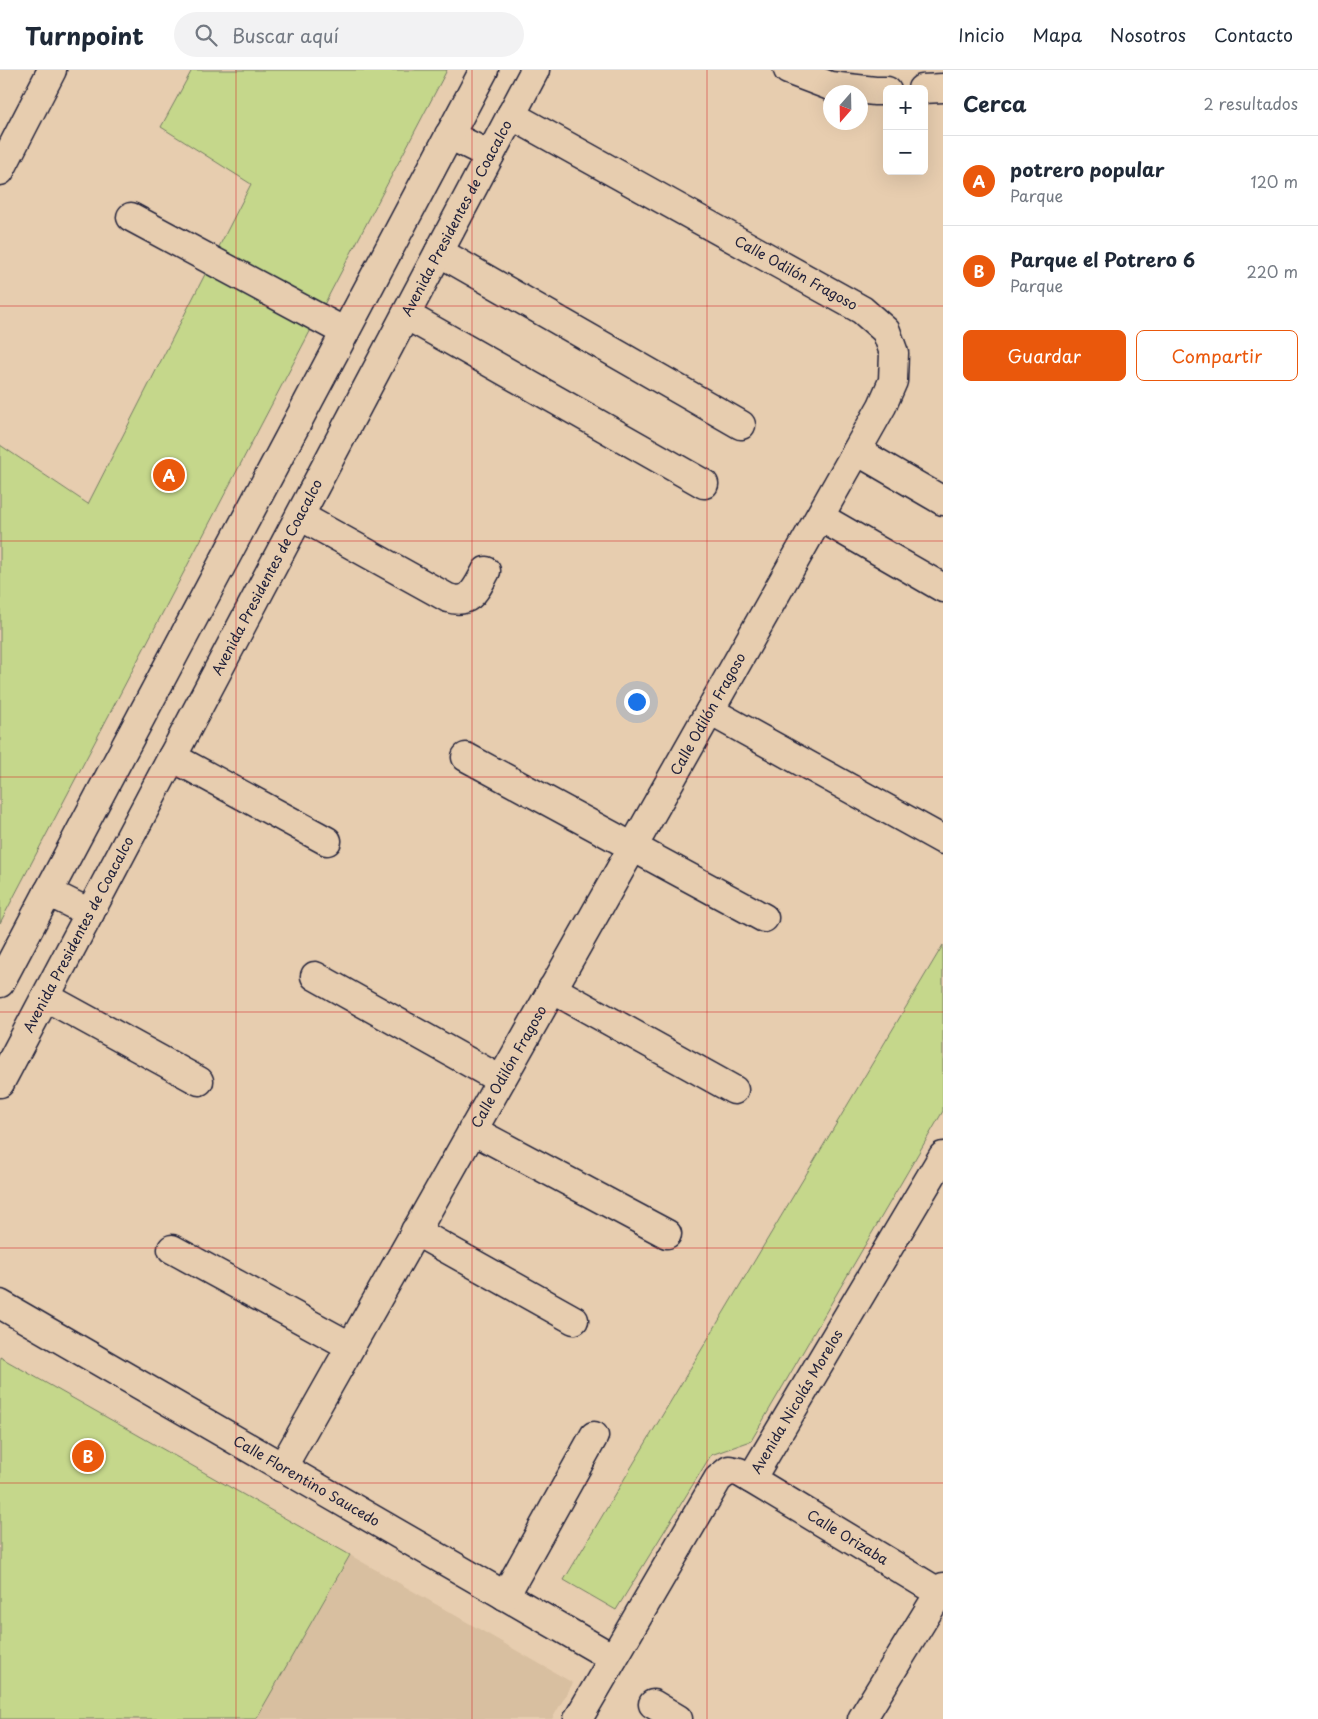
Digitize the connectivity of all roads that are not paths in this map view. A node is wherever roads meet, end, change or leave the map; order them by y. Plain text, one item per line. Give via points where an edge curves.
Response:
1 (52, 70) edge
2 (484, 70) edge
3 (535, 70) edge
4 (788, 70) edge
5 (943, 88) edge
6 (928, 89) edge
7 (883, 91) edge
8 (511, 115) junction
9 (449, 135) junction
10 (490, 155) junction
11 (0, 172) edge
12 (131, 217) dead end
13 (439, 252) junction
14 (406, 315) junction
15 (345, 332) junction
16 (741, 425) dead end
17 (857, 450) junction
18 (704, 484) dead end
19 (943, 501) edge
20 (300, 516) junction
21 (820, 517) junction
22 (486, 571) dead end
23 (943, 588) edge
24 (710, 711) junction
25 (172, 757) junction
26 (466, 757) dead end
27 (943, 840) edge
28 (327, 841) dead end
29 (632, 848) junction
30 (48, 892) junction
31 (90, 912) junction
32 (764, 918) dead end
33 (315, 976) dead end
34 (0, 983) edge
35 (552, 989) junction
36 (46, 997) junction
37 (501, 1080) junction
38 (199, 1081) dead end
39 (0, 1083) edge
40 (734, 1090) dead end
41 (472, 1130) junction
42 (943, 1156) edge
43 (415, 1231) junction
44 (667, 1234) dead end
45 (172, 1249) dead end
46 (0, 1304) edge
47 (574, 1320) dead end
48 (350, 1346) junction
49 (594, 1436) dead end
50 (282, 1468) junction
51 (751, 1479) junction
52 (942, 1591) edge
53 (505, 1596) junction
54 (613, 1658) junction
55 (653, 1704) dead end
56 (578, 1719) edge
57 (678, 1719) edge
58 (862, 1719) edge

1 - 11 street
2 - 9 street
3 - 8 street, Avenida Presidentes de Coacalco
4 - 7 street via 830,86
5 - 6 street
8 - 10 street, Avenida Presidentes de Coacalco
8 - 17 street, Calle Odilón Fragoso via 862,310 886,331 894,353 893,381
9 - 10 street
9 - 15 street
10 - 13 street, Avenida Presidentes de Coacalco
12 - 15 street
13 - 14 street, Avenida Presidentes de Coacalco
13 - 16 street
14 - 18 street
14 - 20 street, Avenida Presidentes de Coacalco
15 - 30 street
17 - 19 street
17 - 21 street, Calle Odilón Fragoso
20 - 22 street via 448,598 464,599 472,595
20 - 25 street, Avenida Presidentes de Coacalco
21 - 23 street
21 - 24 street, Calle Odilón Fragoso
24 - 27 street
24 - 29 street, Calle Odilón Fragoso
25 - 28 street
25 - 31 street, Avenida Presidentes de Coacalco
26 - 29 street
29 - 32 street
29 - 35 street, Calle Odilón Fragoso
30 - 31 street
30 - 34 street
31 - 36 street, Avenida Presidentes de Coacalco
33 - 37 street
35 - 37 street, Calle Odilón Fragoso
35 - 40 street
36 - 38 street
36 - 39 street, Avenida Presidentes de Coacalco
37 - 41 street, Calle Odilón Fragoso
41 - 43 street, Calle Odilón Fragoso
41 - 44 street
42 - 51 street, Avenida Nicolás Morelos
43 - 47 street
43 - 48 street, Calle Odilón Fragoso
45 - 48 street
46 - 50 street, Calle Florentino Saucedo
48 - 50 street, Calle Odilón Fragoso
49 - 53 street
50 - 53 street, Calle Florentino Saucedo
51 - 52 street, Calle Orizaba
51 - 54 street, Avenida Nicolás Morelos via 733,1470 721,1475
52 - 58 street
53 - 54 street, Calle Florentino Saucedo
54 - 56 street, Avenida Nicolás Morelos
55 - 57 street

